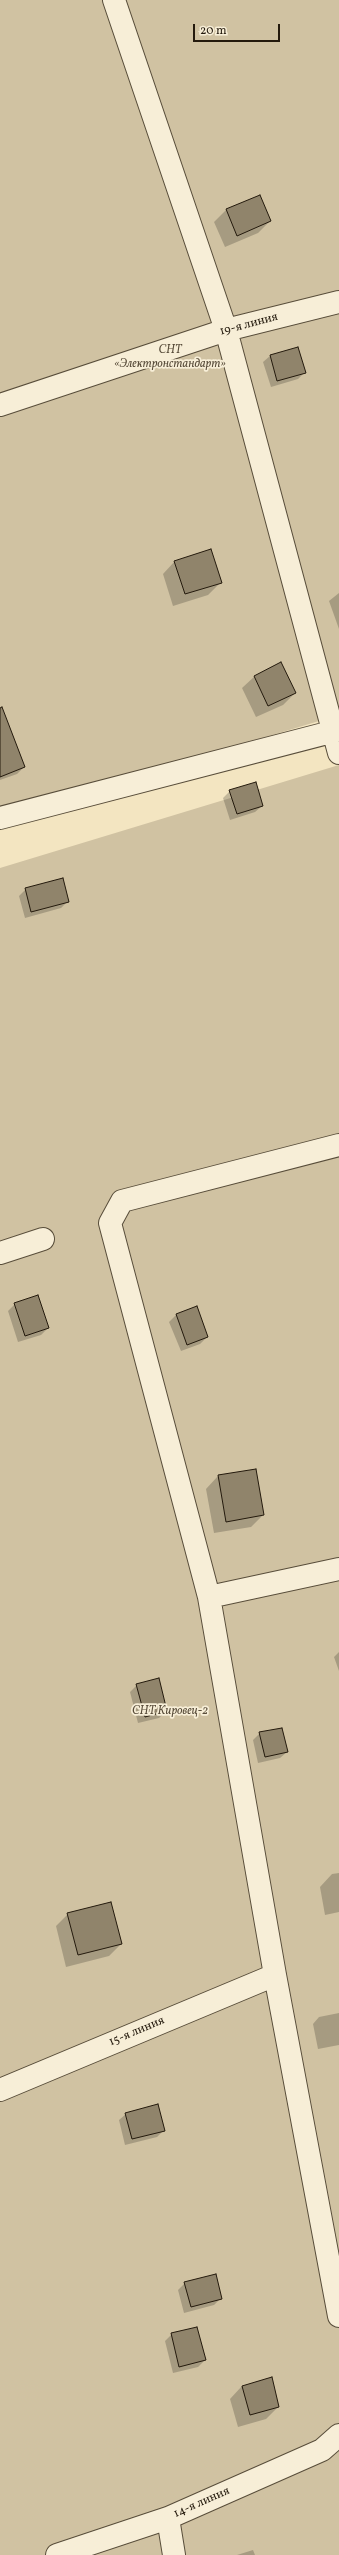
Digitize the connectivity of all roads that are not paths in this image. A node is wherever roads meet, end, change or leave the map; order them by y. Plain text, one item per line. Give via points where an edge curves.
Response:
1 (114, 0) edge
2 (339, 302) edge
3 (226, 330) junction
4 (0, 405) edge
5 (337, 731) edge
6 (339, 753) edge
7 (0, 818) edge
8 (339, 1145) edge
9 (43, 1239) dead end
10 (0, 1253) edge
11 (339, 1569) edge
12 (209, 1597) junction
13 (275, 1975) junction
14 (0, 2090) edge
15 (339, 2316) edge
16 (339, 2435) edge
17 (168, 2518) junction
18 (57, 2555) edge
19 (174, 2555) edge

1 - 3 street
2 - 3 street, 19-я линия
3 - 4 street, 19-я линия
3 - 5 street
5 - 6 street
5 - 7 street
8 - 12 street via 122,1201 110,1223
9 - 10 street
11 - 12 street
12 - 13 street
13 - 14 street, 15-я линия
13 - 15 street
16 - 17 street, 14-я линия via 322,2450
17 - 18 street, 14-я линия
17 - 19 street

